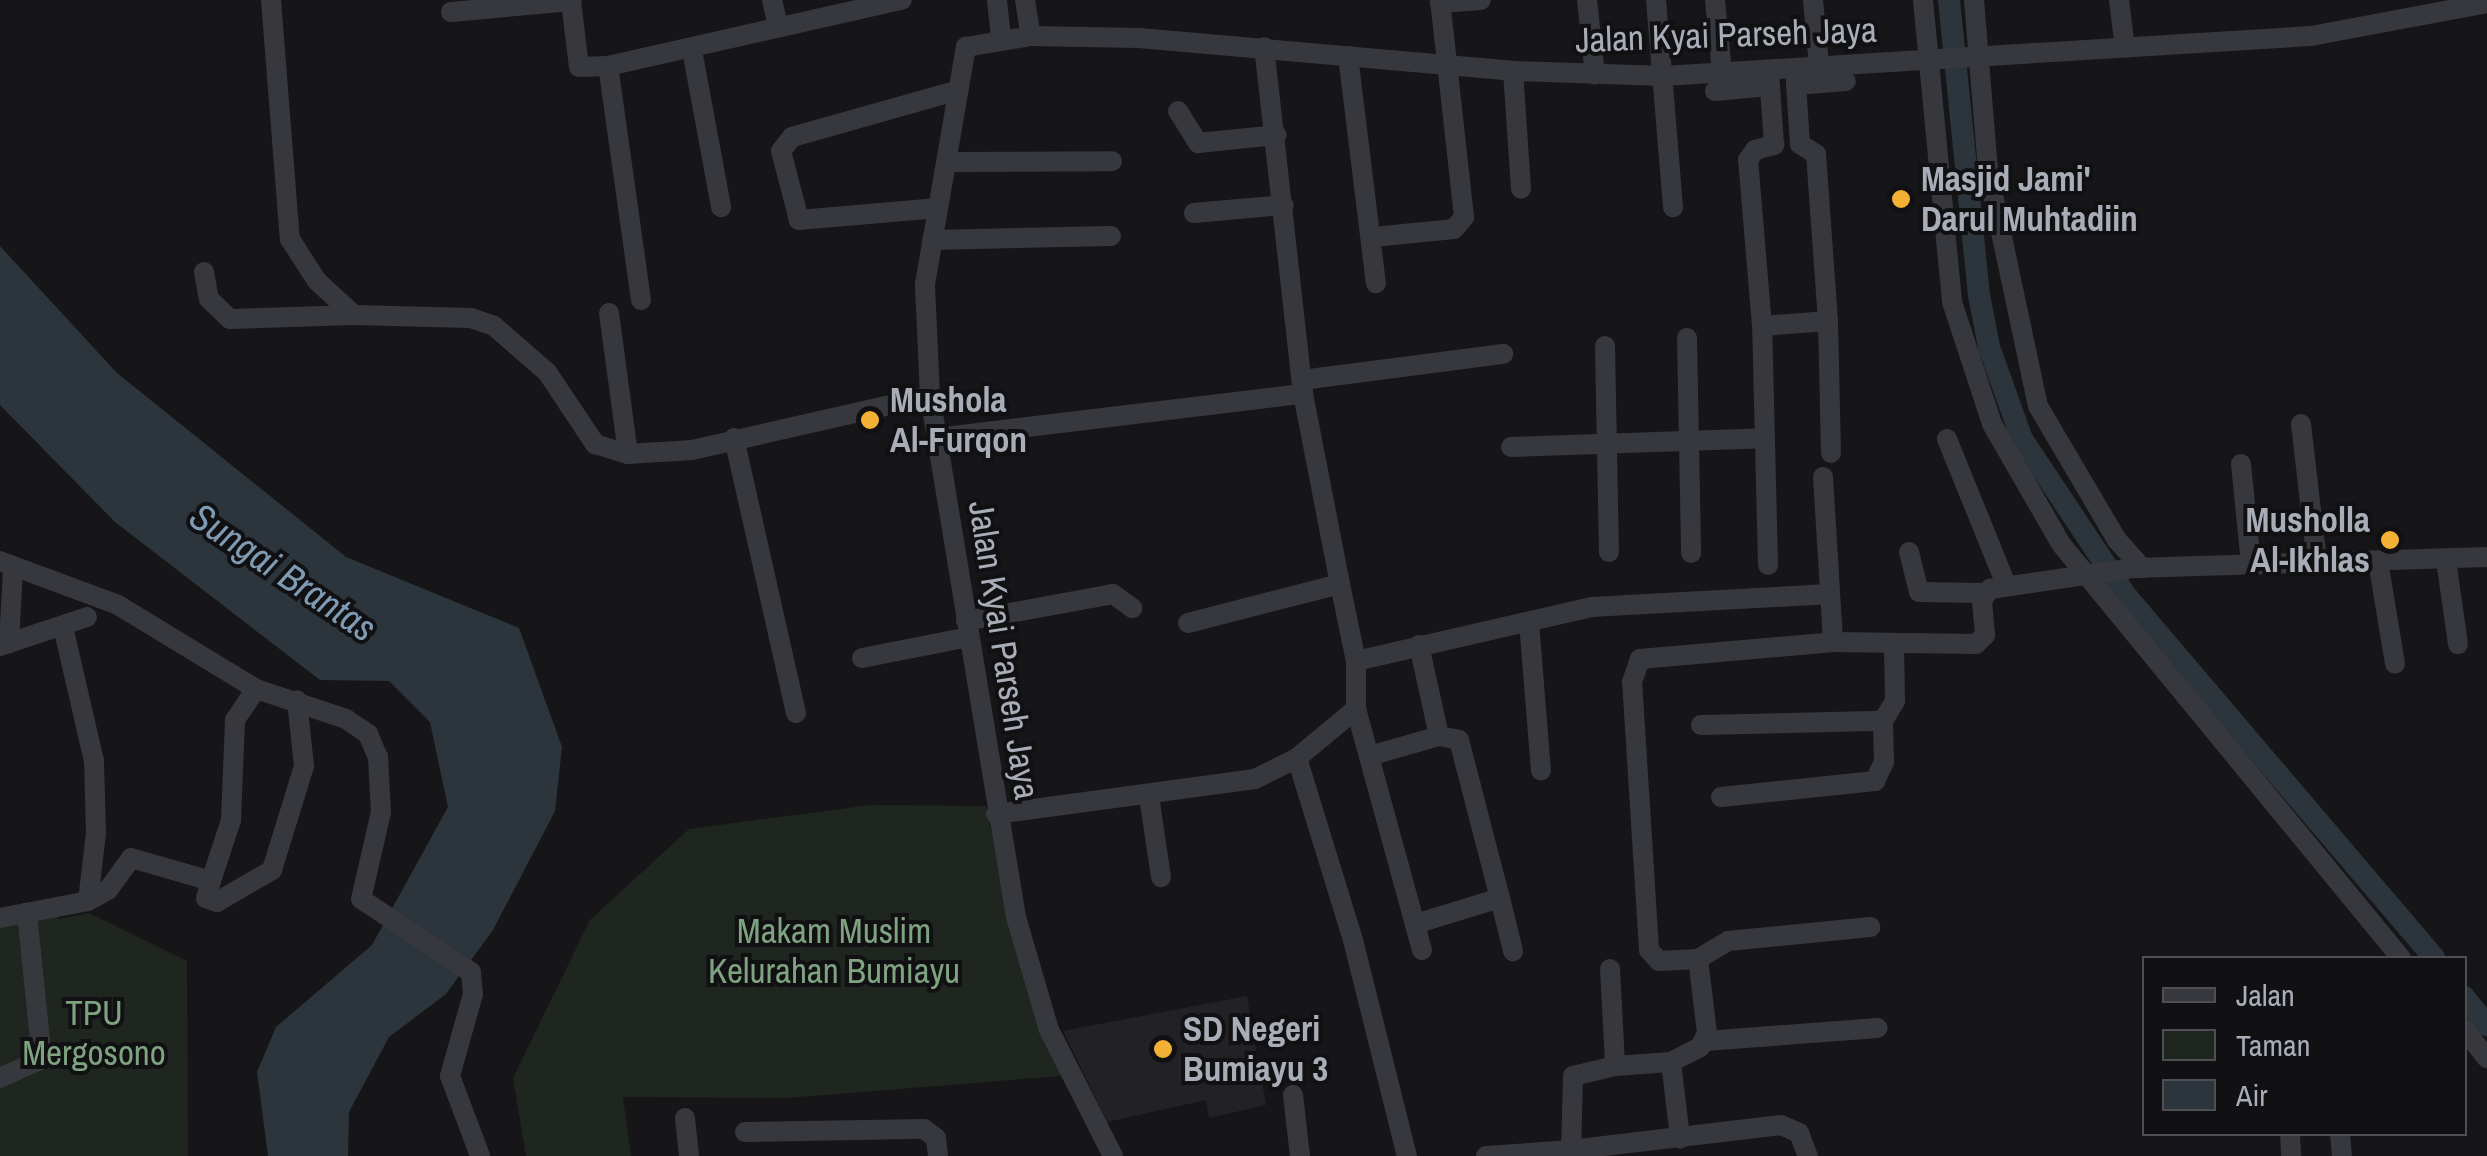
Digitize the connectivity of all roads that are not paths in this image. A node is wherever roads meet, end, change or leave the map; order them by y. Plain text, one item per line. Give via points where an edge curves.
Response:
1 (271, 0) edge
2 (772, 0) edge
3 (902, 0) edge
4 (997, 0) edge
5 (1025, 0) edge
6 (1481, 0) edge
7 (1587, 0) edge
8 (1656, 0) edge
9 (1716, 0) edge
10 (1813, 0) edge
11 (1923, 0) edge
12 (1974, 0) edge
13 (2118, 0) edge
14 (1440, 1) edge
15 (2487, 3) edge
16 (452, 12) dead end
17 (778, 27) junction
18 (1031, 36) junction
19 (1001, 39) junction
20 (1264, 46) junction
21 (2125, 48) junction
22 (692, 50) junction
23 (1348, 56) junction
24 (1973, 58) junction
25 (1928, 60) junction
26 (1445, 64) junction
27 (608, 66) junction
28 (1819, 66) junction
29 (1513, 71) junction
30 (1595, 75) junction
31 (1664, 76) junction
32 (1795, 77) junction
33 (1770, 78) junction
34 (1719, 81) junction
35 (1846, 81) dead end
36 (956, 91) junction
37 (1178, 111) dead end
38 (1277, 135) junction
39 (1800, 144) junction
40 (1774, 146) junction
41 (1112, 161) dead end
42 (947, 162) junction
43 (1521, 189) dead end
44 (1284, 204) junction
45 (721, 207) dead end
46 (1673, 207) dead end
47 (938, 208) junction
48 (1194, 213) dead end
49 (1112, 236) dead end
50 (1374, 237) junction
51 (932, 240) junction
52 (204, 272) dead end
53 (1376, 283) dead end
54 (641, 300) dead end
55 (608, 313) dead end
56 (354, 315) junction
57 (1828, 322) junction
58 (1762, 326) junction
59 (1687, 338) dead end
60 (1606, 346) dead end
61 (1504, 354) dead end
62 (1302, 387) junction
63 (930, 396) junction
64 (2301, 424) dead end
65 (734, 438) junction
66 (938, 438) junction
67 (1766, 438) junction
68 (1948, 439) dead end
69 (1689, 441) junction
70 (1608, 443) junction
71 (1511, 447) dead end
72 (1830, 453) dead end
73 (628, 454) junction
74 (2241, 464) dead end
75 (1823, 477) dead end
76 (1610, 552) dead end
77 (1910, 552) dead end
78 (1691, 553) dead end
79 (2487, 557) edge
80 (2446, 560) junction
81 (2378, 561) junction
82 (2316, 562) junction
83 (2251, 564) junction
84 (6, 565) edge
85 (1768, 565) dead end
86 (2138, 568) junction
87 (2091, 577) junction
88 (1340, 584) junction
89 (2006, 584) junction
90 (1985, 593) junction
91 (1830, 594) junction
92 (1132, 608) dead end
93 (87, 618) dead end
94 (1529, 622) junction
95 (1188, 623) dead end
96 (64, 627) junction
97 (967, 629) junction
98 (1833, 642) junction
99 (5, 644) edge
100 (2458, 644) dead end
101 (1419, 645) junction
102 (1894, 645) junction
103 (862, 658) dead end
104 (1356, 661) junction
105 (2395, 664) dead end
106 (256, 688) junction
107 (298, 700) junction
108 (1356, 710) junction
109 (796, 712) dead end
110 (1883, 721) junction
111 (1701, 724) dead end
112 (1439, 736) junction
113 (1369, 756) junction
114 (1296, 758) junction
115 (1541, 771) dead end
116 (1150, 796) junction
117 (1720, 798) dead end
118 (996, 814) junction
119 (1161, 877) dead end
120 (212, 881) junction
121 (1500, 898) junction
122 (88, 901) junction
123 (28, 912) junction
124 (0, 918) edge
125 (1416, 924) junction
126 (1870, 926) dead end
127 (1422, 950) dead end
128 (1513, 951) dead end
129 (2399, 956) edge
130 (1698, 959) junction
131 (1610, 969) dead end
132 (1878, 1028) dead end
133 (2467, 1033) edge
134 (1706, 1041) junction
135 (2487, 1058) edge
136 (1671, 1062) junction
137 (1615, 1066) junction
138 (0, 1078) edge
139 (1293, 1096) dead end
140 (685, 1118) dead end
141 (745, 1132) dead end
142 (1680, 1138) junction
143 (1572, 1150) junction
144 (1597, 1152) edge
145 (480, 1156) edge
146 (689, 1156) edge
147 (938, 1156) edge
148 (1113, 1156) edge
149 (1300, 1156) edge
150 (1398, 1156) edge
151 (1409, 1156) edge
152 (1486, 1156) edge
153 (1808, 1156) edge

1 - 56 street via 290,239 317,281
2 - 17 street
3 - 17 street
4 - 19 street
5 - 18 street
6 - 14 street
7 - 30 street
8 - 31 street
9 - 34 street
10 - 28 street
11 - 25 street
12 - 24 street
13 - 21 street
14 - 26 street
15 - 21 street, Jalan Kyai Parseh Jaya via 2311,36
16 - 27 street via 572,1 579,67
17 - 22 street
18 - 19 street, Jalan Kyai Parseh Jaya
18 - 20 street, Jalan Kyai Parseh Jaya
19 - 36 street, Jalan Kyai Parseh Jaya via 966,47
20 - 23 street, Jalan Kyai Parseh Jaya
20 - 38 street
21 - 24 street, Jalan Kyai Parseh Jaya
22 - 27 street
22 - 45 street
23 - 26 street, Jalan Kyai Parseh Jaya
23 - 50 street
24 - 25 street, Jalan Kyai Parseh Jaya
24 - 86 street via 1995,218 2038,406
25 - 28 street, Jalan Kyai Parseh Jaya
25 - 87 street via 1952,302 1992,424 2024,486
26 - 29 street, Jalan Kyai Parseh Jaya
26 - 50 street via 1464,217 1454,229
27 - 54 street
28 - 32 street, Jalan Kyai Parseh Jaya
29 - 30 street, Jalan Kyai Parseh Jaya
29 - 43 street
30 - 31 street, Jalan Kyai Parseh Jaya
31 - 34 street, Jalan Kyai Parseh Jaya
31 - 46 street
32 - 33 street, Jalan Kyai Parseh Jaya
32 - 35 street
32 - 39 street
33 - 34 street, Jalan Kyai Parseh Jaya
33 - 40 street
36 - 42 street, Jalan Kyai Parseh Jaya
36 - 47 street via 792,137 781,151 799,220
37 - 38 street via 1198,143
38 - 44 street
39 - 40 street
39 - 57 street via 1816,154
40 - 58 street via 1755,150 1748,160
41 - 42 street
42 - 47 street, Jalan Kyai Parseh Jaya
44 - 48 street
44 - 62 street
47 - 51 street, Jalan Kyai Parseh Jaya
49 - 51 street
50 - 53 street
51 - 63 street, Jalan Kyai Parseh Jaya via 923,318
52 - 56 street via 209,299 230,319
55 - 73 street
56 - 73 street via 470,318 494,326 547,372 595,444
57 - 58 street
57 - 72 street
58 - 67 street
59 - 69 street
60 - 70 street
61 - 62 street
62 - 66 street
62 - 88 street
63 - 65 street
63 - 66 street, Jalan Kyai Parseh Jaya
64 - 82 street
65 - 73 street via 692,450
65 - 109 street
66 - 97 street, Jalan Kyai Parseh Jaya
67 - 69 street
67 - 85 street
68 - 89 street
69 - 70 street
69 - 78 street
70 - 71 street
70 - 76 street
74 - 83 street
75 - 91 street
77 - 90 street via 1919,592
79 - 80 street
80 - 81 street
80 - 100 street
81 - 82 street
81 - 105 street
82 - 83 street
83 - 86 street
84 - 99 street
84 - 106 street via 118,605
86 - 87 street
87 - 89 street
87 - 129 street
88 - 95 street
88 - 104 street
89 - 90 street
90 - 102 street via 1983,641
91 - 94 street via 1591,607
91 - 98 street
92 - 97 street via 1113,594
93 - 96 street
94 - 101 street
94 - 115 street
96 - 99 street
96 - 122 street via 94,760 96,833
97 - 103 street
97 - 118 street, Jalan Kyai Parseh Jaya
98 - 102 street
98 - 130 street via 1652,656 1632,667 1650,950 1659,961
101 - 104 street
101 - 112 street
102 - 110 street via 1896,702
104 - 108 street
106 - 107 street
106 - 120 street via 235,720 231,820
107 - 120 street via 304,766 272,870 216,902 206,898
107 - 145 street via 360,727 378,757 382,812 360,890 366,905 472,972 473,994 450,1076
108 - 113 street
108 - 114 street
110 - 111 street
110 - 117 street via 1884,762 1874,781
112 - 113 street
112 - 121 street via 1459,740
113 - 125 street
114 - 116 street via 1254,779
114 - 151 street via 1353,940
116 - 118 street
116 - 119 street
118 - 148 street, Jalan Kyai Parseh Jaya via 1048,1030
120 - 122 street via 131,858 108,890
121 - 125 street
121 - 128 street
122 - 123 street
123 - 124 street
123 - 138 street via 42,1059
125 - 127 street
126 - 130 street via 1728,941
130 - 134 street
131 - 137 street
132 - 134 street
133 - 135 street
134 - 136 street
136 - 137 street
136 - 142 street
137 - 143 street via 1573,1076
139 - 149 street
140 - 146 street
141 - 147 street via 924,1129 936,1138
142 - 144 street
142 - 153 street via 1781,1125 1799,1133
143 - 144 street
143 - 152 street
150 - 151 street

